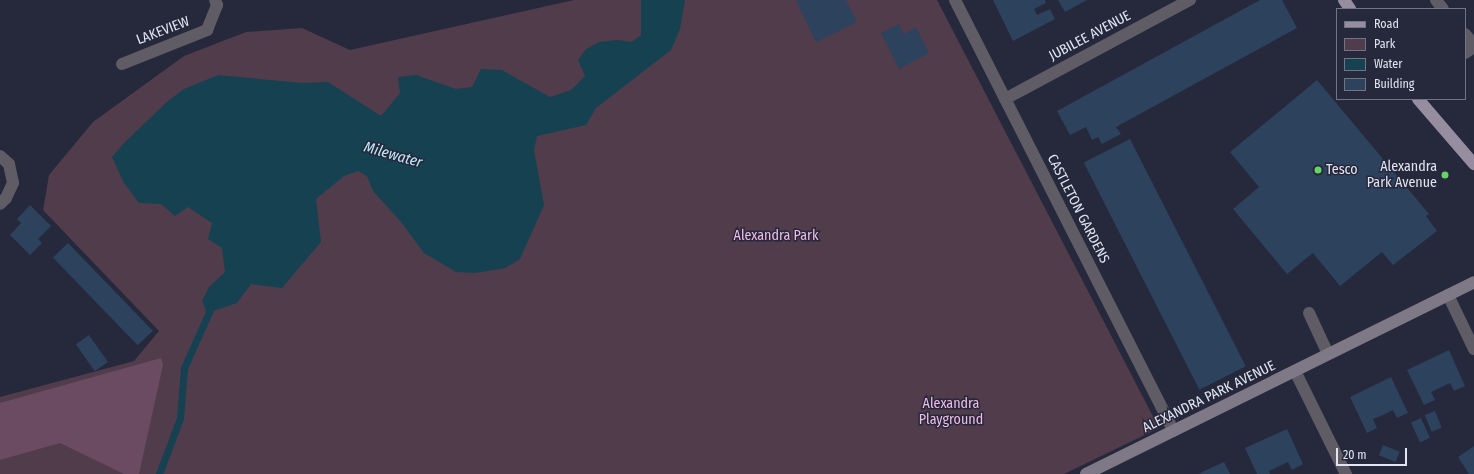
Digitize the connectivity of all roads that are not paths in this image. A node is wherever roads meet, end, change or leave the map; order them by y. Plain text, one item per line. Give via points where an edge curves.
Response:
1 (215, 0) edge
2 (955, 0) edge
3 (1190, 0) edge
4 (1436, 0) edge
5 (1442, 8) edge
6 (1466, 35) edge
7 (1474, 46) edge
8 (1466, 52) edge
9 (122, 64) dead end
10 (1005, 99) junction
11 (1419, 100) edge
12 (0, 156) edge
13 (1474, 164) edge
14 (3, 201) edge
15 (1474, 282) edge
16 (1448, 295) junction
17 (1309, 312) dead end
18 (1474, 348) edge
19 (1328, 354) junction
20 (1295, 371) junction
21 (1174, 431) junction
22 (1086, 474) edge
23 (1346, 474) edge

1 - 9 street, LAKEVIEW via 217,5 207,30
2 - 10 street, CASTLETON GARDENS
3 - 10 street, JUBILEE AVENUE
4 - 5 street
6 - 7 street
7 - 8 street
10 - 21 street, CASTLETON GARDENS
11 - 13 main road
12 - 14 street via 8,164 13,183
15 - 16 street, ALEXANDRA PARK AVENUE
16 - 18 street
16 - 19 street, ALEXANDRA PARK AVENUE
17 - 19 street
19 - 20 street, ALEXANDRA PARK AVENUE
20 - 21 street, ALEXANDRA PARK AVENUE
20 - 23 street
21 - 22 street, ALEXANDRA PARK AVENUE

